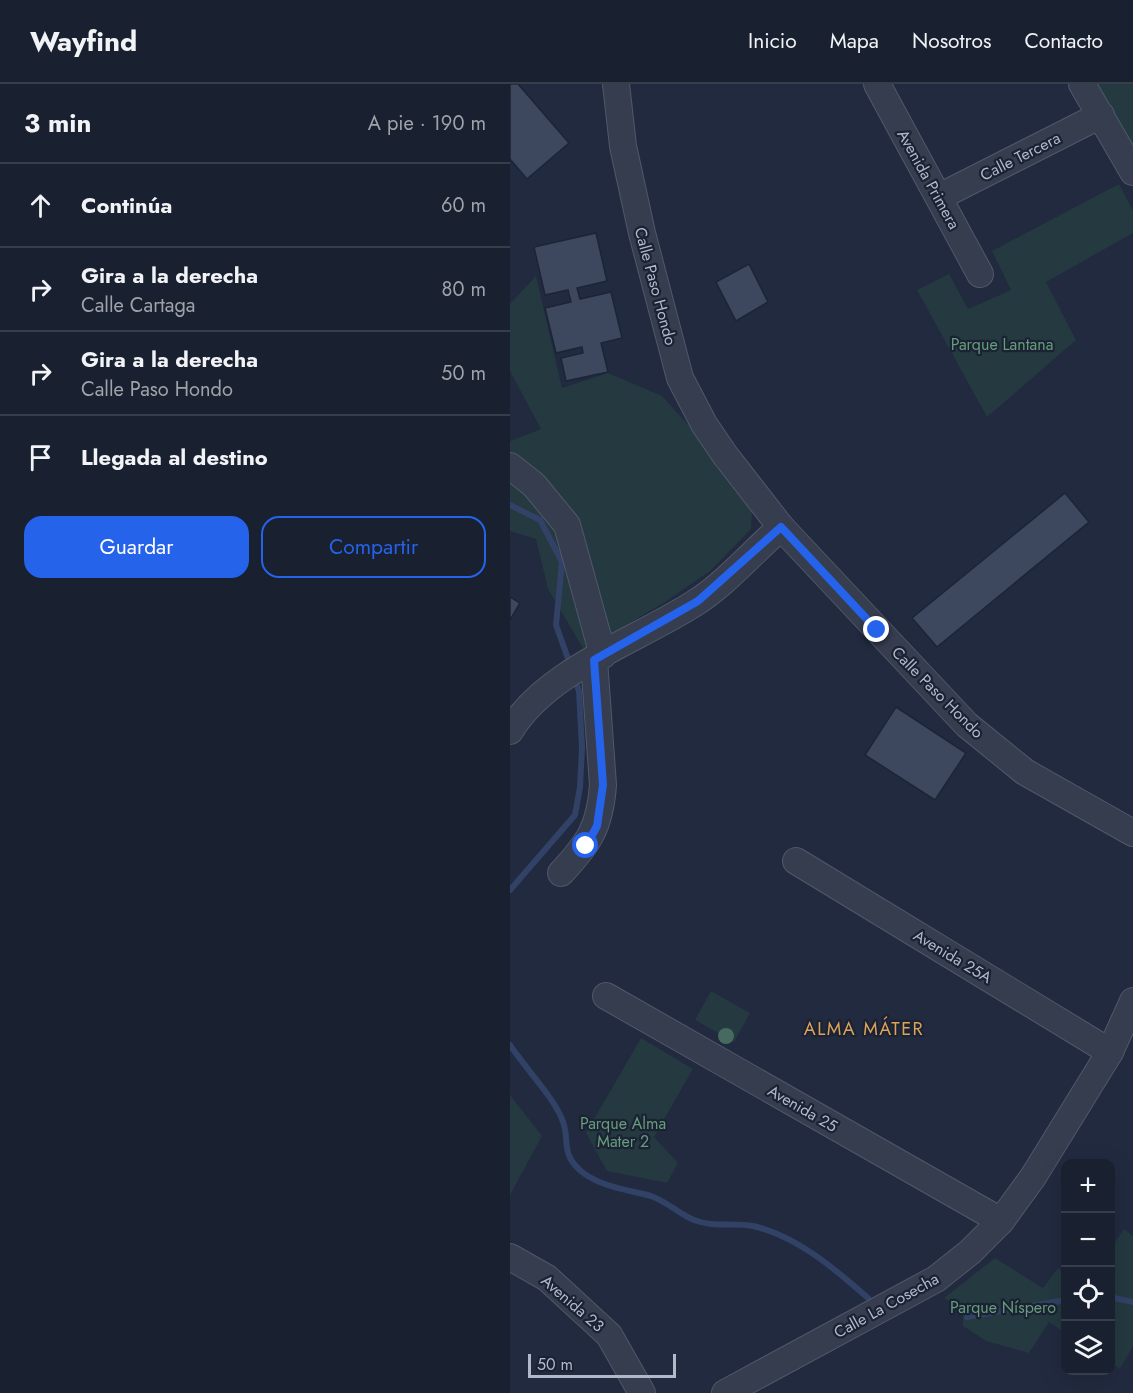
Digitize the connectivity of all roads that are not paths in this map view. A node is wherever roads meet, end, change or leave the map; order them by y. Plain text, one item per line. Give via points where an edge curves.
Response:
1 (616, 84) edge
2 (1082, 84) edge
3 (880, 85) edge
4 (1101, 115) junction
5 (1133, 172) edge
6 (939, 197) junction
7 (980, 274) dead end
8 (510, 466) edge
9 (781, 527) junction
10 (599, 658) junction
11 (510, 731) edge
12 (1133, 833) edge
13 (796, 861) dead end
14 (561, 873) dead end
15 (606, 996) dead end
16 (1133, 1001) edge
17 (1110, 1052) junction
18 (1001, 1221) junction
19 (510, 1257) edge
20 (642, 1393) edge
21 (725, 1393) edge

1 - 9 street, Calle Paso Hondo via 623,146 680,378 725,455
2 - 4 street
3 - 6 street, Avenida Primera
4 - 5 street
4 - 6 street, Calle Tercera
6 - 7 street, Avenida Primera
8 - 10 street via 534,485 567,525
9 - 10 street via 698,601
9 - 12 street, Calle Paso Hondo via 967,725 1025,772
10 - 11 street via 547,688 520,714
10 - 14 street via 602,806 586,846
13 - 17 street, Avenida 25A
15 - 18 street, Avenida 25
16 - 17 street, Calle La Cosecha
17 - 18 street, Calle La Cosecha via 1033,1178
18 - 21 street, Calle La Cosecha via 936,1279
19 - 20 street, Avenida 23 via 547,1278 609,1335

